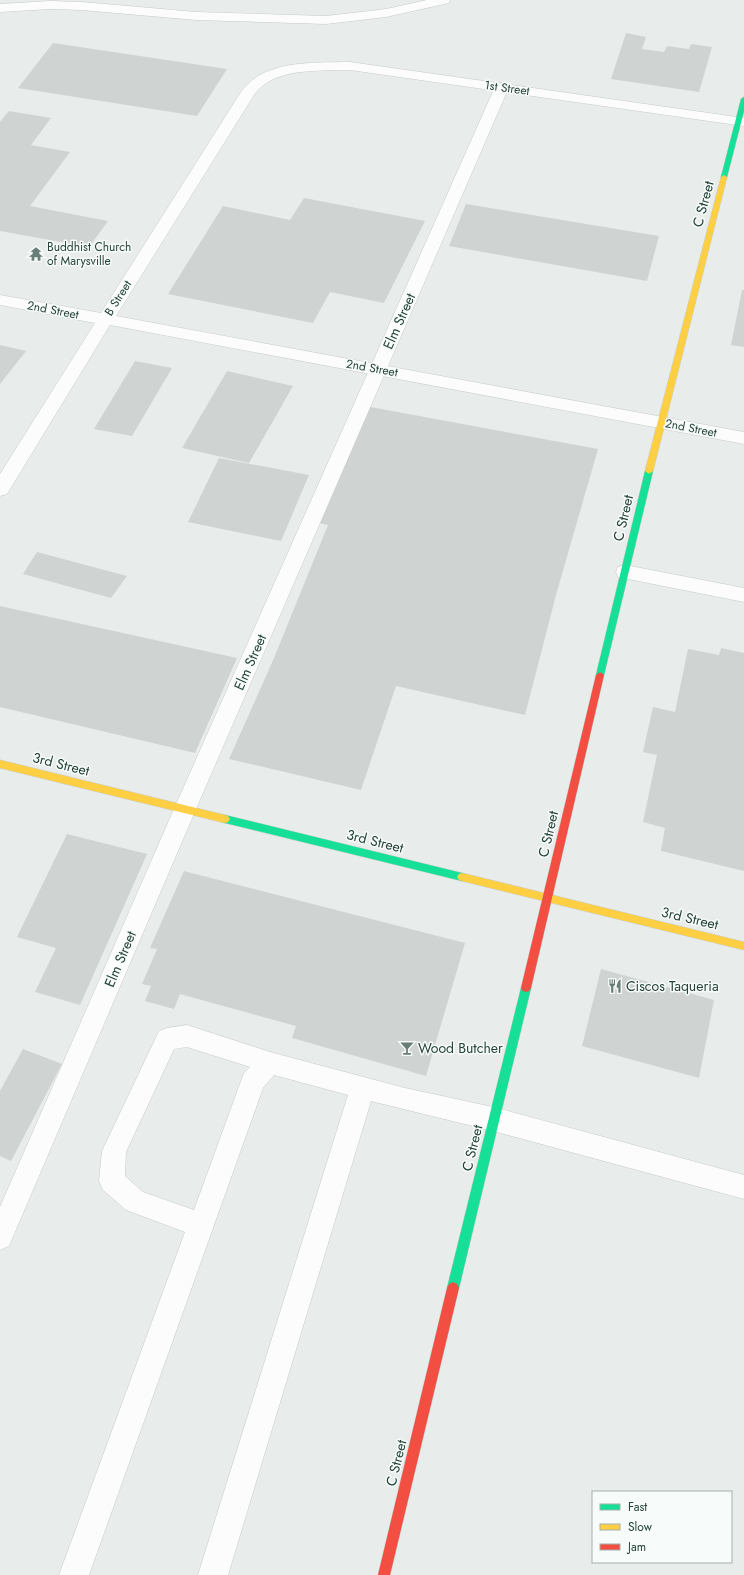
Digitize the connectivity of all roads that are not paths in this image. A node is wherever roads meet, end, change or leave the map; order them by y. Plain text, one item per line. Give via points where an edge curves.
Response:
1 (444, 0) edge
2 (0, 8) edge
3 (271, 75) joint
4 (502, 87) junction
5 (744, 99) edge
6 (741, 122) edge
7 (0, 300) edge
8 (105, 320) junction
9 (379, 369) junction
10 (660, 422) junction
11 (744, 438) edge
12 (0, 489) edge
13 (624, 572) junction
14 (744, 595) edge
15 (0, 764) edge
16 (185, 809) junction
17 (548, 898) junction
18 (744, 946) edge
19 (270, 1063) junction
20 (363, 1087) junction
21 (493, 1119) junction
22 (744, 1187) edge
23 (200, 1225) junction
24 (0, 1237) edge
25 (74, 1575) edge
26 (213, 1575) edge
27 (384, 1575) edge

1 - 2 lane via 386,14 326,20 196,16 82,6
3 - 4 street, 1st Street via 296,69 350,66
3 - 8 street, B Street via 259,81 248,92
4 - 6 street, 1st Street
4 - 9 lane, Elm Street
5 - 6 street, C Street
6 - 10 street, C Street
7 - 8 street, 2nd Street
8 - 9 street, 2nd Street
8 - 12 street, B Street
9 - 10 street, 2nd Street
9 - 16 lane, Elm Street
10 - 11 street, 2nd Street
10 - 13 street, C Street
13 - 14 lane
13 - 17 street, C Street
15 - 16 street, 3rd Street
16 - 17 street, 3rd Street
16 - 24 lane, Elm Street
17 - 18 street, 3rd Street
17 - 21 street, C Street
19 - 20 lane
19 - 23 lane via 253,1080
19 - 23 lane via 187,1036 167,1039 114,1151 112,1181 135,1201
20 - 21 lane
20 - 26 lane
21 - 22 lane
21 - 27 street, C Street
23 - 25 lane

